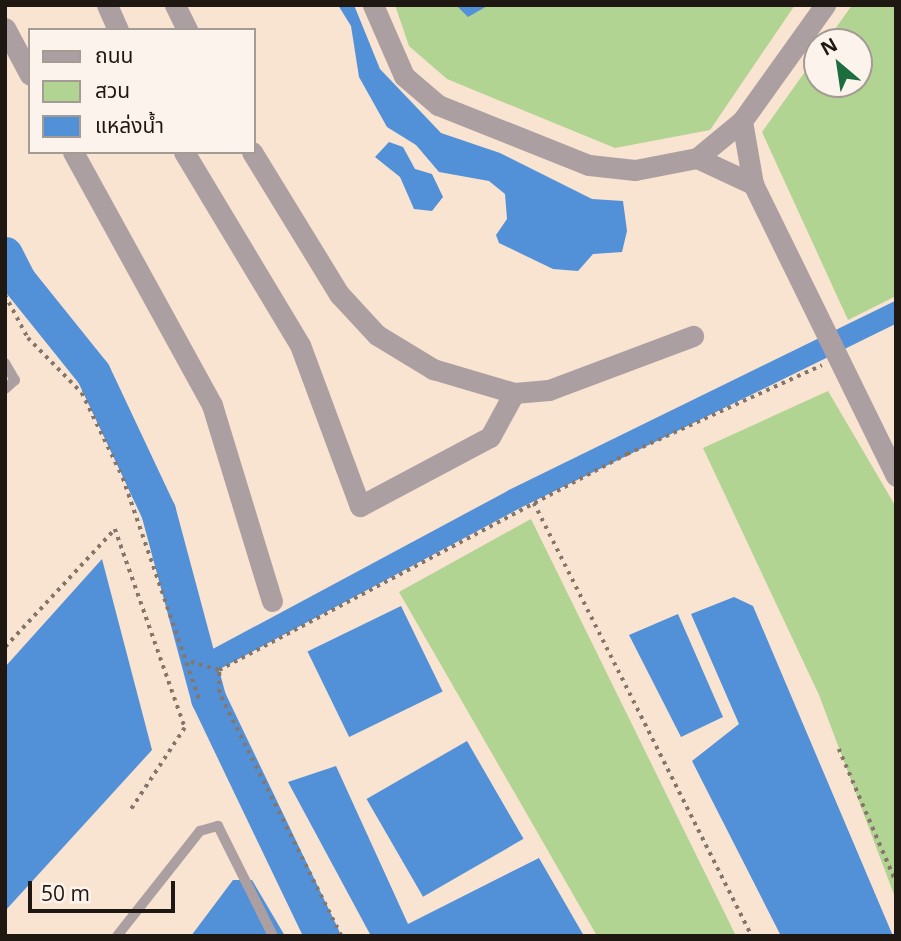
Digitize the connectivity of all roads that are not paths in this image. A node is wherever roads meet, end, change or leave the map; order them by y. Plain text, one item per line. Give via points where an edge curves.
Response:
1 (107, 5) edge
2 (174, 5) edge
3 (373, 5) edge
4 (825, 5) edge
5 (5, 28) edge
6 (117, 28) edge
7 (186, 28) edge
8 (28, 71) edge
9 (742, 121) junction
10 (74, 154) edge
11 (185, 154) edge
12 (253, 154) edge
13 (697, 158) junction
14 (753, 184) junction
15 (693, 336) dead end
16 (5, 363) edge
17 (5, 389) edge
18 (514, 393) junction
19 (896, 476) edge
20 (272, 601) dead end
21 (268, 933) edge
22 (117, 936) edge

1 - 6 street
2 - 7 street
3 - 13 street via 404,76 438,106 589,165 635,170
4 - 9 street
5 - 8 street
9 - 13 street
9 - 14 street
10 - 20 street via 212,405
11 - 18 street via 300,345 360,506 490,437
12 - 18 street via 309,251 377,335 433,369
13 - 14 street
14 - 19 street via 804,299
15 - 18 street via 550,390
16 - 17 lane via 15,380
21 - 22 lane via 218,825 200,831

